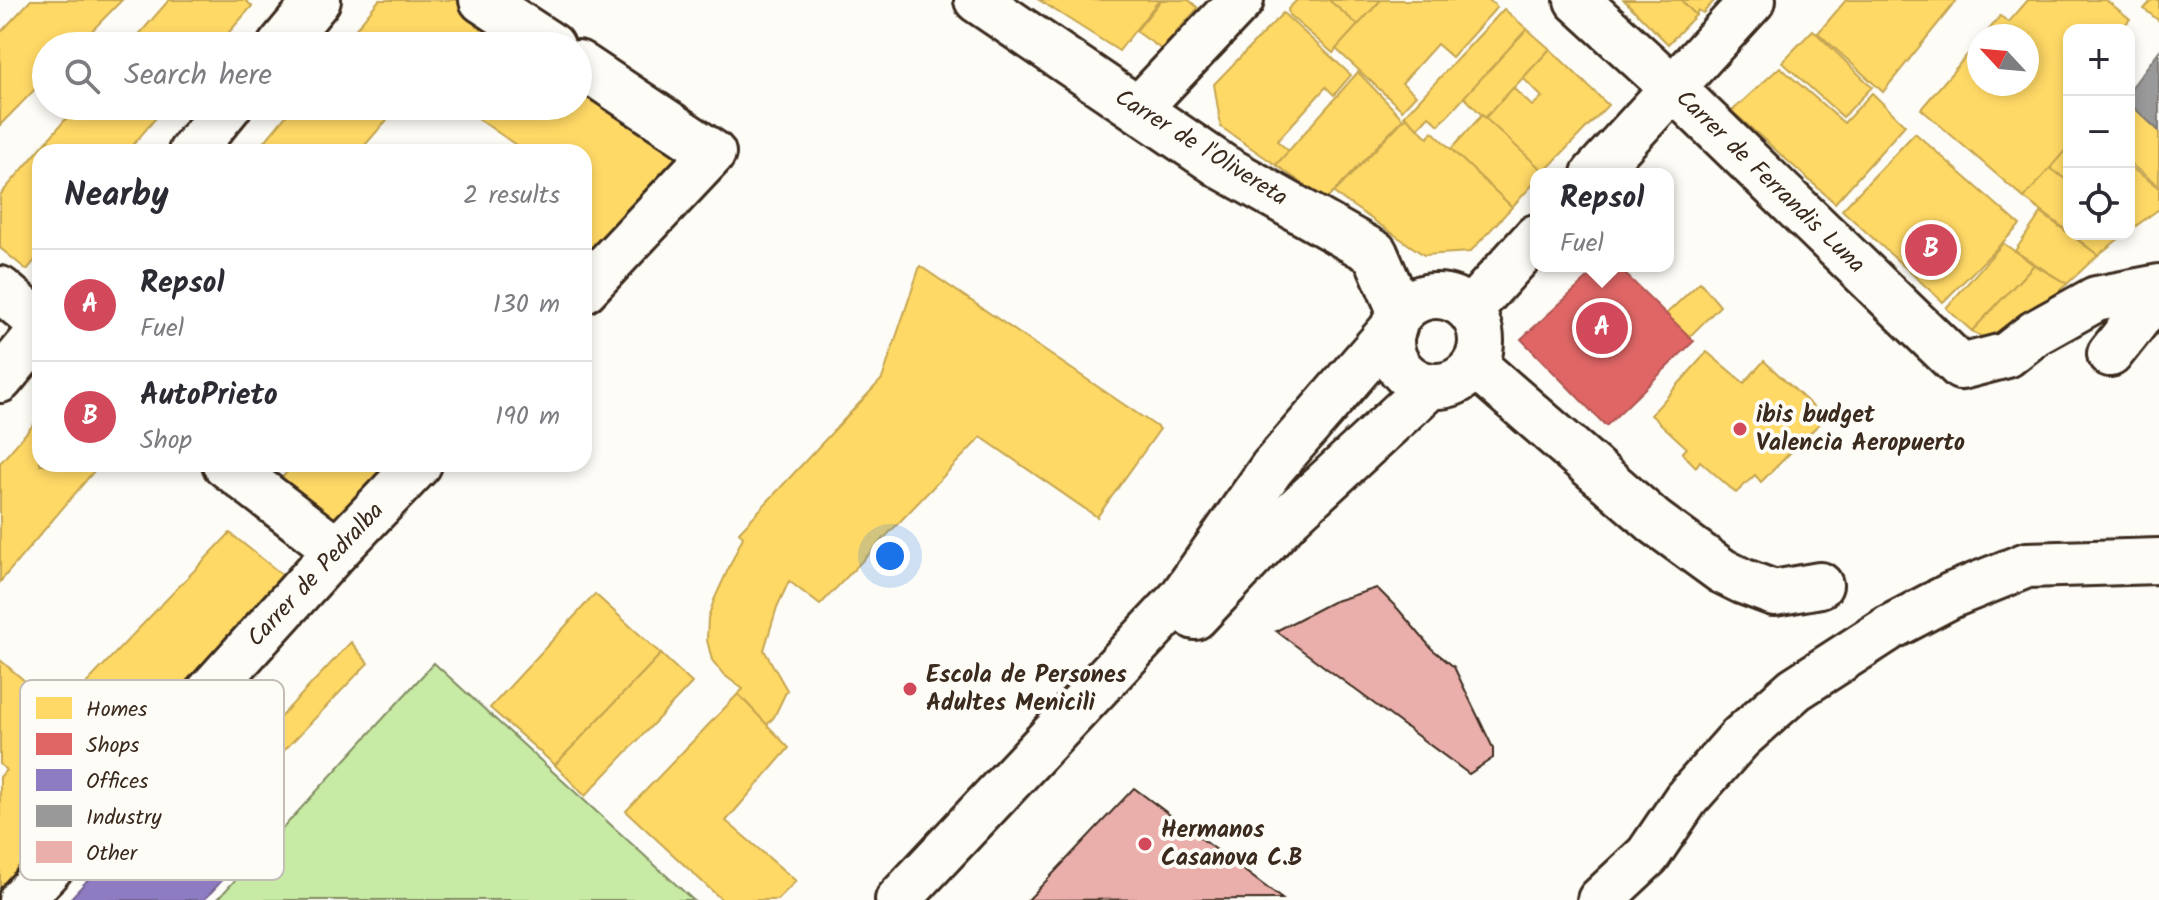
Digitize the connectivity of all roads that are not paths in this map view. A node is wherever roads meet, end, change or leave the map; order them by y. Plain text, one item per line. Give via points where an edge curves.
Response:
1 (318, 0) edge
2 (482, 0) edge
3 (977, 0) edge
4 (1241, 0) edge
5 (1577, 0) edge
6 (1753, 0) edge
7 (292, 32) edge
8 (531, 32) edge
9 (592, 72) edge
10 (1673, 88) junction
11 (1138, 109) junction
12 (217, 120) edge
13 (198, 144) edge
14 (1600, 168) edge
15 (1530, 244) edge
16 (592, 282) edge
17 (0, 289) edge
18 (2159, 289) edge
19 (1470, 310) junction
20 (32, 316) edge
21 (1397, 320) junction
22 (32, 342) edge
23 (2110, 354) dead end
24 (1475, 365) junction
25 (0, 380) edge
26 (1430, 386) junction
27 (235, 472) edge
28 (411, 472) edge
29 (337, 550) junction
30 (2159, 561) edge
31 (1820, 585) dead end
32 (220, 680) edge
33 (39, 880) edge
34 (21, 900) edge
35 (898, 900) edge
36 (929, 900) edge
37 (1600, 900) edge

1 - 7 street
2 - 8 street
3 - 11 street, Carrer de l'Olivereta
4 - 11 street
5 - 10 street, Carrer de Ferrandis Luna
6 - 10 street
9 - 16 street via 713,153
10 - 14 street
10 - 18 street, Carrer de Ferrandis Luna via 1961,367 2007,355 2096,299
11 - 21 street, Carrer de l'Olivereta via 1223,167 1375,253
12 - 13 street
15 - 19 street
17 - 20 street
18 - 23 street
19 - 21 street via 1443,296 1427,297 1412,303
19 - 24 street via 1481,336
21 - 26 street via 1391,340 1398,365
21 - 35 street via 1272,468 1181,598
22 - 25 street
24 - 26 street via 1455,382
24 - 31 street via 1655,522 1722,571 1774,593
26 - 36 street via 1291,515
27 - 29 street
28 - 29 street, Carrer de Pedralba
29 - 32 street, Carrer de Pedralba
30 - 37 street via 2027,565 1891,627 1795,689 1740,738 1648,855
33 - 34 street, Carrer de Pedralba

